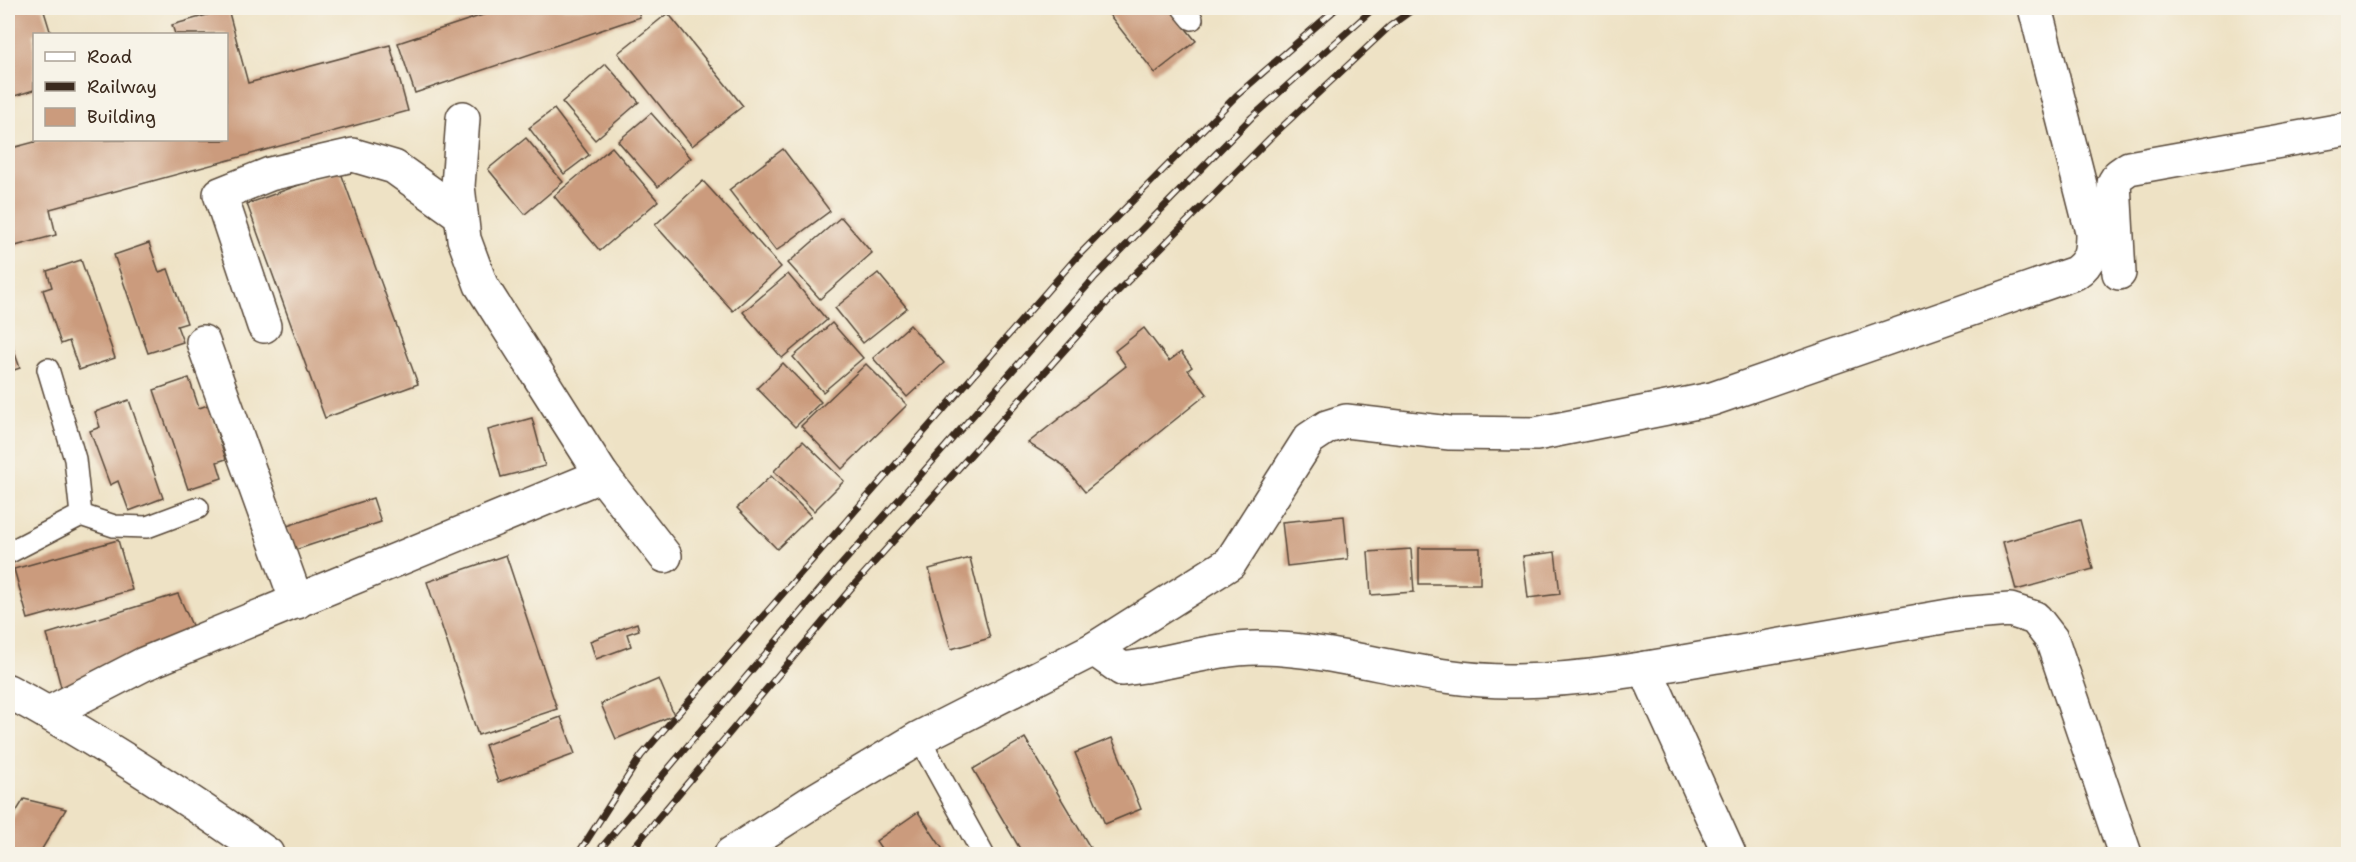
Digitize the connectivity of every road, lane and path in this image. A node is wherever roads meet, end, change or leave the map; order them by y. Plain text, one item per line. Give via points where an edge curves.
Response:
1 (2035, 8) edge
2 (463, 118) dead end
3 (2349, 129) edge
4 (461, 215) junction
5 (2119, 273) dead end
6 (264, 326) dead end
7 (203, 342) dead end
8 (48, 369) dead end
9 (602, 475) junction
10 (198, 508) dead end
11 (81, 515) junction
12 (8, 553) edge
13 (665, 556) dead end
14 (297, 602) junction
15 (1094, 649) junction
16 (1645, 668) junction
17 (8, 691) edge
18 (49, 713) junction
19 (919, 738) junction
20 (267, 855) edge
21 (731, 855) edge
22 (983, 855) edge
23 (1729, 855) edge
24 (2125, 855) edge

1 - 15 street via 2092,232 2092,251 2086,265 2074,273 1712,399 1536,434 1450,433 1346,421 1327,427 1309,439 1230,563
2 - 4 street via 458,186
3 - 5 street via 2129,168 2114,183
4 - 6 street via 394,167 353,155 270,174 220,194
4 - 9 street via 464,239 481,285
7 - 14 street
8 - 11 lane via 75,459
9 - 13 street
9 - 14 street
10 - 11 lane via 147,527 114,526
11 - 12 lane
14 - 18 street via 144,664
15 - 16 street via 1122,669 1259,648 1515,681
15 - 19 street
16 - 23 street
16 - 24 street via 1960,614 2010,610 2035,618 2059,657
17 - 18 street
18 - 20 street
19 - 21 street
19 - 22 lane

